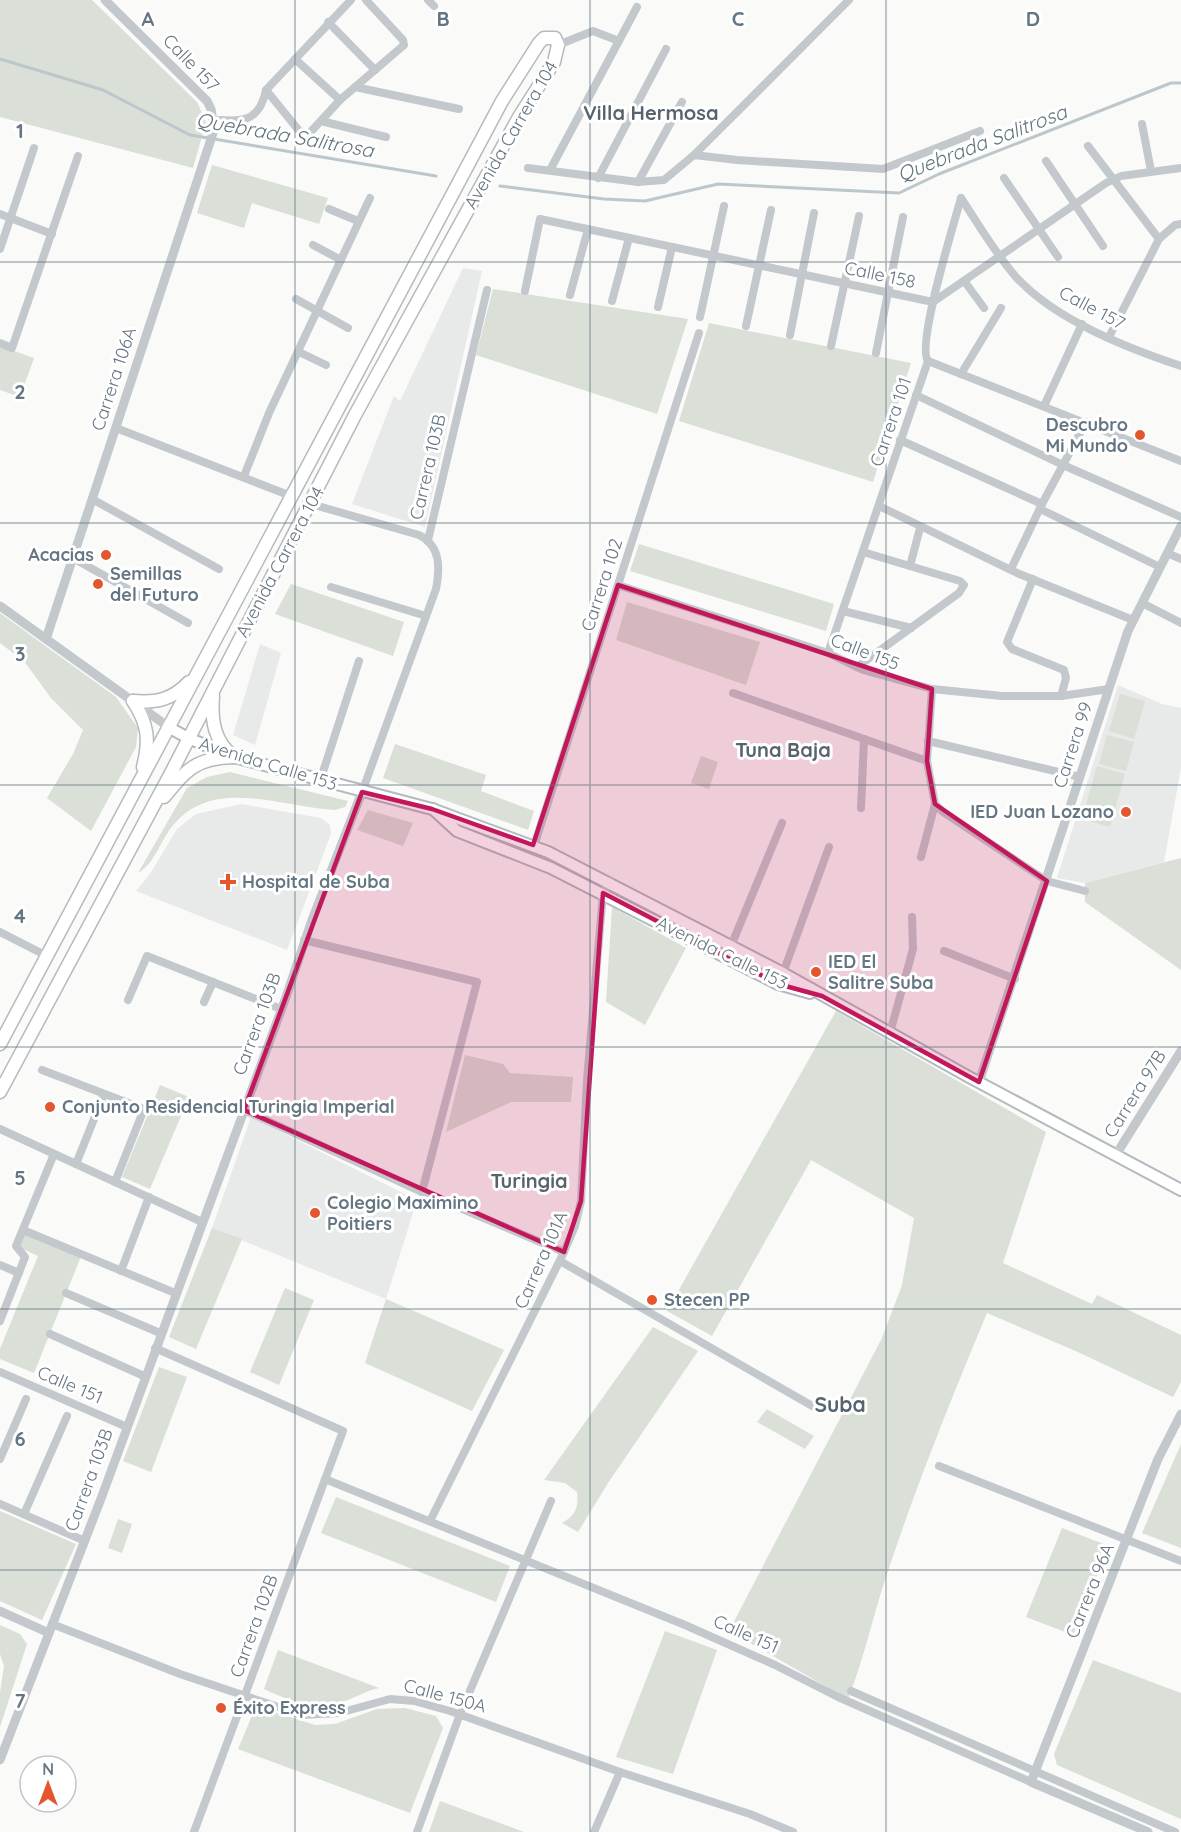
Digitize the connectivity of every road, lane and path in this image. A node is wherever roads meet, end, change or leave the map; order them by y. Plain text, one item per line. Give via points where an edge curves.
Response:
1 (105, 0) edge
2 (351, 0) edge
3 (366, 0) edge
4 (849, 0) edge
5 (637, 7) dead end
6 (328, 22) junction
7 (619, 41) junction
8 (558, 45) junction
9 (666, 49) dead end
10 (295, 59) junction
11 (375, 70) junction
12 (355, 87) junction
13 (266, 90) junction
14 (340, 100) junction
15 (682, 102) dead end
16 (459, 109) dead end
17 (214, 120) junction
18 (321, 121) junction
19 (1142, 124) dead end
20 (214, 130) joint
21 (980, 131) dead end
22 (386, 137) dead end
23 (1088, 146) dead end
24 (34, 148) dead end
25 (694, 155) junction
26 (78, 156) dead end
27 (1046, 161) dead end
28 (528, 168) dead end
29 (1181, 168) edge
30 (550, 170) junction
31 (1151, 171) junction
32 (598, 178) junction
33 (1004, 178) dead end
34 (1113, 180) junction
35 (638, 182) junction
36 (370, 198) dead end
37 (961, 198) joint
38 (1075, 205) junction
39 (724, 206) dead end
40 (329, 209) dead end
41 (771, 210) dead end
42 (814, 213) dead end
43 (0, 214) edge
44 (859, 216) dead end
45 (903, 217) dead end
46 (10, 218) junction
47 (358, 221) junction
48 (1181, 224) edge
49 (588, 229) junction
50 (1040, 231) junction
51 (52, 234) junction
52 (629, 238) junction
53 (1159, 239) junction
54 (313, 245) dead end
55 (1103, 246) dead end
56 (672, 247) junction
57 (0, 249) edge
58 (714, 256) junction
59 (1058, 257) dead end
60 (1000, 258) junction
61 (341, 260) junction
62 (759, 265) junction
63 (801, 274) junction
64 (965, 282) junction
65 (844, 283) junction
66 (487, 290) dead end
67 (525, 291) dead end
68 (888, 292) junction
69 (570, 296) dead end
70 (296, 299) dead end
71 (612, 301) dead end
72 (933, 302) junction
73 (658, 307) dead end
74 (984, 308) dead end
75 (1001, 308) dead end
76 (319, 310) junction
77 (700, 317) dead end
78 (1082, 324) junction
79 (746, 326) dead end
80 (348, 328) dead end
81 (699, 333) dead end
82 (790, 334) dead end
83 (1109, 337) junction
84 (0, 343) edge
85 (831, 346) dead end
86 (299, 352) junction
87 (876, 353) dead end
88 (928, 361) junction
89 (326, 365) dead end
90 (1181, 366) edge
91 (961, 374) junction
92 (916, 395) junction
93 (1044, 406) junction
94 (1086, 422) junction
95 (116, 428) junction
96 (900, 440) junction
97 (1181, 461) edge
98 (1063, 465) junction
99 (244, 476) junction
100 (291, 496) junction
101 (92, 499) junction
102 (311, 504) junction
103 (879, 506) junction
104 (1041, 506) junction
105 (1181, 517) edge
106 (1181, 526) edge
107 (920, 528) junction
108 (428, 540) junction
109 (863, 552) junction
110 (1167, 553) junction
111 (73, 558) junction
112 (1181, 560) edge
113 (910, 566) junction
114 (1160, 567) junction
115 (219, 569) dead end
116 (1011, 569) junction
117 (1033, 579) junction
118 (618, 585) junction
119 (331, 587) dead end
120 (1142, 603) junction
121 (0, 606) edge
122 (843, 611) junction
123 (426, 616) junction
124 (1133, 620) junction
125 (1181, 623) edge
126 (188, 624) dead end
127 (911, 628) junction
128 (46, 639) junction
129 (828, 653) junction
130 (359, 661) dead end
131 (856, 667) junction
132 (198, 672) junction
133 (213, 689) junction
134 (932, 689) junction
135 (1109, 689) junction
136 (733, 693) dead end
137 (1060, 696) junction
138 (133, 701) junction
139 (170, 728) junction
140 (188, 738) junction
141 (864, 739) junction
142 (928, 741) junction
143 (234, 757) junction
144 (927, 761) junction
145 (1080, 777) junction
146 (320, 781) junction
147 (139, 783) junction
148 (362, 792) junction
149 (935, 804) junction
150 (861, 808) dead end
151 (432, 809) junction
152 (145, 820) junction
153 (782, 823) dead end
154 (534, 846) junction
155 (829, 847) dead end
156 (921, 856) dead end
157 (610, 881) junction
158 (1047, 881) junction
159 (1085, 891) dead end
160 (603, 893) junction
161 (912, 917) dead end
162 (0, 932) edge
163 (304, 940) junction
164 (731, 945) junction
165 (944, 951) dead end
166 (47, 956) junction
167 (783, 973) junction
168 (1015, 979) junction
169 (213, 982) junction
170 (822, 996) junction
171 (128, 1000) dead end
172 (204, 1002) dead end
173 (281, 1009) junction
174 (890, 1033) junction
175 (0, 1044) edge
176 (1181, 1051) edge
177 (42, 1071) dead end
178 (979, 1082) junction
179 (0, 1092) edge
180 (104, 1094) junction
181 (243, 1110) junction
182 (0, 1129) edge
183 (54, 1154) junction
184 (1117, 1154) junction
185 (76, 1164) junction
186 (115, 1182) junction
187 (1181, 1190) edge
188 (422, 1192) junction
189 (148, 1197) junction
190 (202, 1222) junction
191 (23, 1230) junction
192 (564, 1252) junction
193 (560, 1261) junction
194 (0, 1265) edge
195 (121, 1271) junction
196 (19, 1273) junction
197 (66, 1293) dead end
198 (175, 1293) junction
199 (1, 1316) edge
200 (160, 1333) junction
201 (50, 1334) dead end
202 (155, 1348) junction
203 (0, 1372) edge
204 (144, 1376) junction
205 (26, 1399) dead end
206 (821, 1412) dead end
207 (1181, 1414) edge
208 (67, 1416) dead end
209 (127, 1427) junction
210 (0, 1459) edge
211 (939, 1466) dead end
212 (325, 1479) junction
213 (551, 1501) dead end
214 (0, 1504) edge
215 (24, 1514) junction
216 (430, 1521) junction
217 (85, 1541) junction
218 (1128, 1541) junction
219 (526, 1560) junction
220 (1181, 1561) edge
221 (0, 1611) edge
222 (50, 1628) junction
223 (851, 1691) dead end
224 (244, 1696) junction
225 (460, 1714) junction
226 (0, 1760) edge
227 (620, 1772) junction
228 (1035, 1772) junction
229 (1031, 1782) junction
230 (194, 1832) edge
231 (417, 1832) edge
232 (594, 1832) edge
233 (794, 1832) edge
234 (1148, 1832) edge
235 (1175, 1832) edge

1 - 17 street, Calle 157 via 202,95
2 - 6 street
3 - 11 street via 403,40 402,48
4 - 25 street
5 - 7 street
6 - 10 street
6 - 11 street
7 - 8 street via 593,31
7 - 30 street
8 - 100 main road, Avenida Carrera 104 via 555,38 544,38 512,82
8 - 102 main road, Avenida Carrera 104 via 554,62 498,153 355,415
9 - 32 street
10 - 13 street
10 - 14 street
11 - 12 street
12 - 14 street
12 - 16 street
13 - 17 street via 260,109 250,118
13 - 18 street via 305,138
14 - 18 street
15 - 35 street
17 - 20 street, Calle 157
18 - 22 street
19 - 31 street
20 - 95 street, Carrera 106A
21 - 25 street via 882,169
23 - 34 street
24 - 46 street
25 - 35 street via 664,180
26 - 51 street
27 - 38 street
28 - 30 street
29 - 31 street, Calle 158
30 - 32 street
31 - 34 street, Calle 158
32 - 35 street
33 - 50 street
34 - 38 street, Calle 158
34 - 53 street
36 - 47 street
37 - 60 street, Calle 157
37 - 72 street, Carrera 101
38 - 50 street, Calle 158
38 - 55 street
39 - 58 street
40 - 47 street
41 - 62 street
42 - 63 street
43 - 46 street
44 - 65 street
45 - 68 street
46 - 51 street
46 - 57 street
47 - 61 street
48 - 53 street
49 - 52 street, Calle 158
49 - 67 street, Calle 158 via 540,219
49 - 69 street
50 - 59 street
50 - 60 street, Calle 158
51 - 84 street via 12,348
52 - 56 street, Calle 158
52 - 71 street
53 - 83 street
54 - 61 street
56 - 58 street, Calle 158
56 - 73 street
58 - 62 street, Calle 158
58 - 77 street
60 - 64 street, Calle 158
60 - 78 street, Calle 157 via 1040,298
61 - 76 street
62 - 63 street, Calle 158
62 - 79 street
63 - 65 street, Calle 158
63 - 82 street
64 - 72 street, Calle 158
64 - 74 street
65 - 68 street, Calle 158
65 - 85 street
66 - 108 street, Carrera 103B
68 - 72 street, Calle 158
68 - 87 street
70 - 76 street
72 - 88 street, Carrera 101 via 923,352
75 - 91 street
76 - 80 street
76 - 86 street
78 - 83 street, Calle 157
78 - 93 street
81 - 118 street, Carrera 102
83 - 90 street, Calle 157
86 - 89 street
86 - 99 street
88 - 91 street
88 - 92 street, Carrera 101
91 - 93 street
92 - 96 street, Carrera 101
92 - 98 street
93 - 94 street
94 - 97 street
94 - 98 street
95 - 99 street
95 - 101 street, Carrera 106A
96 - 103 street, Carrera 101
96 - 104 street
98 - 104 street
98 - 105 street
99 - 100 street
100 - 132 main road, Avenida Carrera 104
101 - 111 street, Carrera 106A
101 - 115 street
102 - 108 street
102 - 133 main road, Avenida Carrera 104
103 - 107 street
103 - 109 street, Carrera 101
104 - 114 street
104 - 116 street
106 - 110 street, Carrera 99
107 - 113 street
107 - 116 street
108 - 123 street, Carrera 103B via 439,572
109 - 113 street
109 - 122 street, Carrera 101
110 - 112 street
110 - 114 street, Carrera 99
111 - 126 street
111 - 128 street, Carrera 106A
113 - 127 street via 964,585 959,594
114 - 120 street, Carrera 99
116 - 117 street
117 - 124 street
117 - 137 street via 1007,642 1012,649 1064,670 1066,678
118 - 129 street, Calle 155
118 - 154 street, Carrera 102
119 - 123 street
120 - 124 street, Carrera 99
120 - 125 street
121 - 128 street, Avenida Calle 153
122 - 127 street
122 - 129 street, Carrera 101
123 - 148 street, Carrera 103B
124 - 135 street, Carrera 99
127 - 131 street
128 - 138 street, Avenida Calle 153
129 - 131 street, Calle 155
130 - 146 street
131 - 134 street, Calle 155
132 - 138 main road via 170,698
132 - 139 main road, Avenida Carrera 104
133 - 140 main road, Avenida Carrera 104
133 - 143 main road via 216,735
134 - 137 street, Calle 155 via 971,695
134 - 142 street
135 - 137 street, Calle 155
135 - 145 street, Carrera 99
136 - 141 street
138 - 139 street, Avenida Calle 153
138 - 147 main road via 146,723 148,735
139 - 140 main road, Avenida Calle 153
139 - 147 main road, Avenida Carrera 104
140 - 143 main road, Avenida Calle 153
140 - 152 main road, Avenida Carrera 104
141 - 144 street
141 - 150 street
142 - 144 street
142 - 145 street
143 - 146 main road, Avenida Calle 153
143 - 152 main road via 194,765
144 - 149 street
145 - 158 street, Carrera 99
146 - 148 main road, Avenida Calle 153
147 - 166 main road, Avenida Carrera 104
148 - 151 main road, Avenida Calle 153
148 - 163 street, Carrera 103B
149 - 156 street
149 - 158 street
151 - 154 main road, Avenida Calle 153
151 - 160 main road, Avenida Calle 153 via 457,831
152 - 179 main road, Avenida Carrera 104
153 - 164 street
154 - 157 main road, Avenida Calle 153
155 - 167 street
157 - 160 street, Carrera 101A
157 - 164 main road, Avenida Calle 153
158 - 159 street
158 - 168 street, Carrera 99
160 - 170 main road, Avenida Calle 153 via 778,984
160 - 192 street, Carrera 101A via 581,1201
161 - 174 street via 913,949
162 - 166 street
163 - 173 street, Carrera 103B
163 - 188 street via 477,982
164 - 167 main road, Avenida Calle 153
165 - 168 street
166 - 175 main road, Avenida Carrera 104
167 - 170 main road, Avenida Calle 153
168 - 178 street, Carrera 99
169 - 171 street via 147,956
169 - 172 street
169 - 173 street
170 - 174 main road, Avenida Calle 153
173 - 181 street, Carrera 103B
174 - 178 main road, Avenida Calle 153
176 - 184 street, Carrera 97B
177 - 180 street
178 - 184 main road, Avenida Calle 153
180 - 185 street
180 - 186 street via 144,1111
181 - 188 street
181 - 190 street, Carrera 103B
182 - 183 street
183 - 185 street
183 - 191 street
184 - 187 main road, Avenida Calle 153
185 - 186 street
186 - 189 street
188 - 192 street
189 - 190 street
189 - 195 street
190 - 198 street, Carrera 103B
191 - 195 street
191 - 196 street via 16,1246 25,1257
192 - 193 street, Carrera 101A
193 - 206 street
193 - 216 street, Carrera 101A
194 - 196 street
195 - 198 street
196 - 199 street
197 - 200 street
198 - 200 street, Carrera 103B
200 - 202 street, Carrera 103B
201 - 204 street
202 - 204 street, Carrera 103B
202 - 212 street, Carrera 102B via 343,1431
203 - 209 street, Calle 151
204 - 209 street, Carrera 103B
205 - 210 street
207 - 218 street, Carrera 96A via 1163,1448
208 - 215 street
209 - 217 street, Carrera 103B
211 - 218 street
212 - 216 street, Calle 151
212 - 224 street, Carrera 102B
213 - 219 street
214 - 215 street
215 - 217 street
216 - 219 street, Calle 151
217 - 222 street, Carrera 103B
218 - 220 street
218 - 228 street, Carrera 96A
219 - 225 street
219 - 229 street, Calle 151 via 775,1665
221 - 222 street, Calle 150A
222 - 224 street, Calle 150A
222 - 226 street, Carrera 103B
223 - 228 street
224 - 225 street, Calle 150A via 302,1715 339,1713 390,1699 414,1701
224 - 230 street, Carrera 102B
225 - 227 street, Calle 150A
225 - 231 street
227 - 232 street
227 - 233 street, Calle 150A
228 - 229 street, Carrera 96A
228 - 235 street
229 - 234 street, Calle 151

